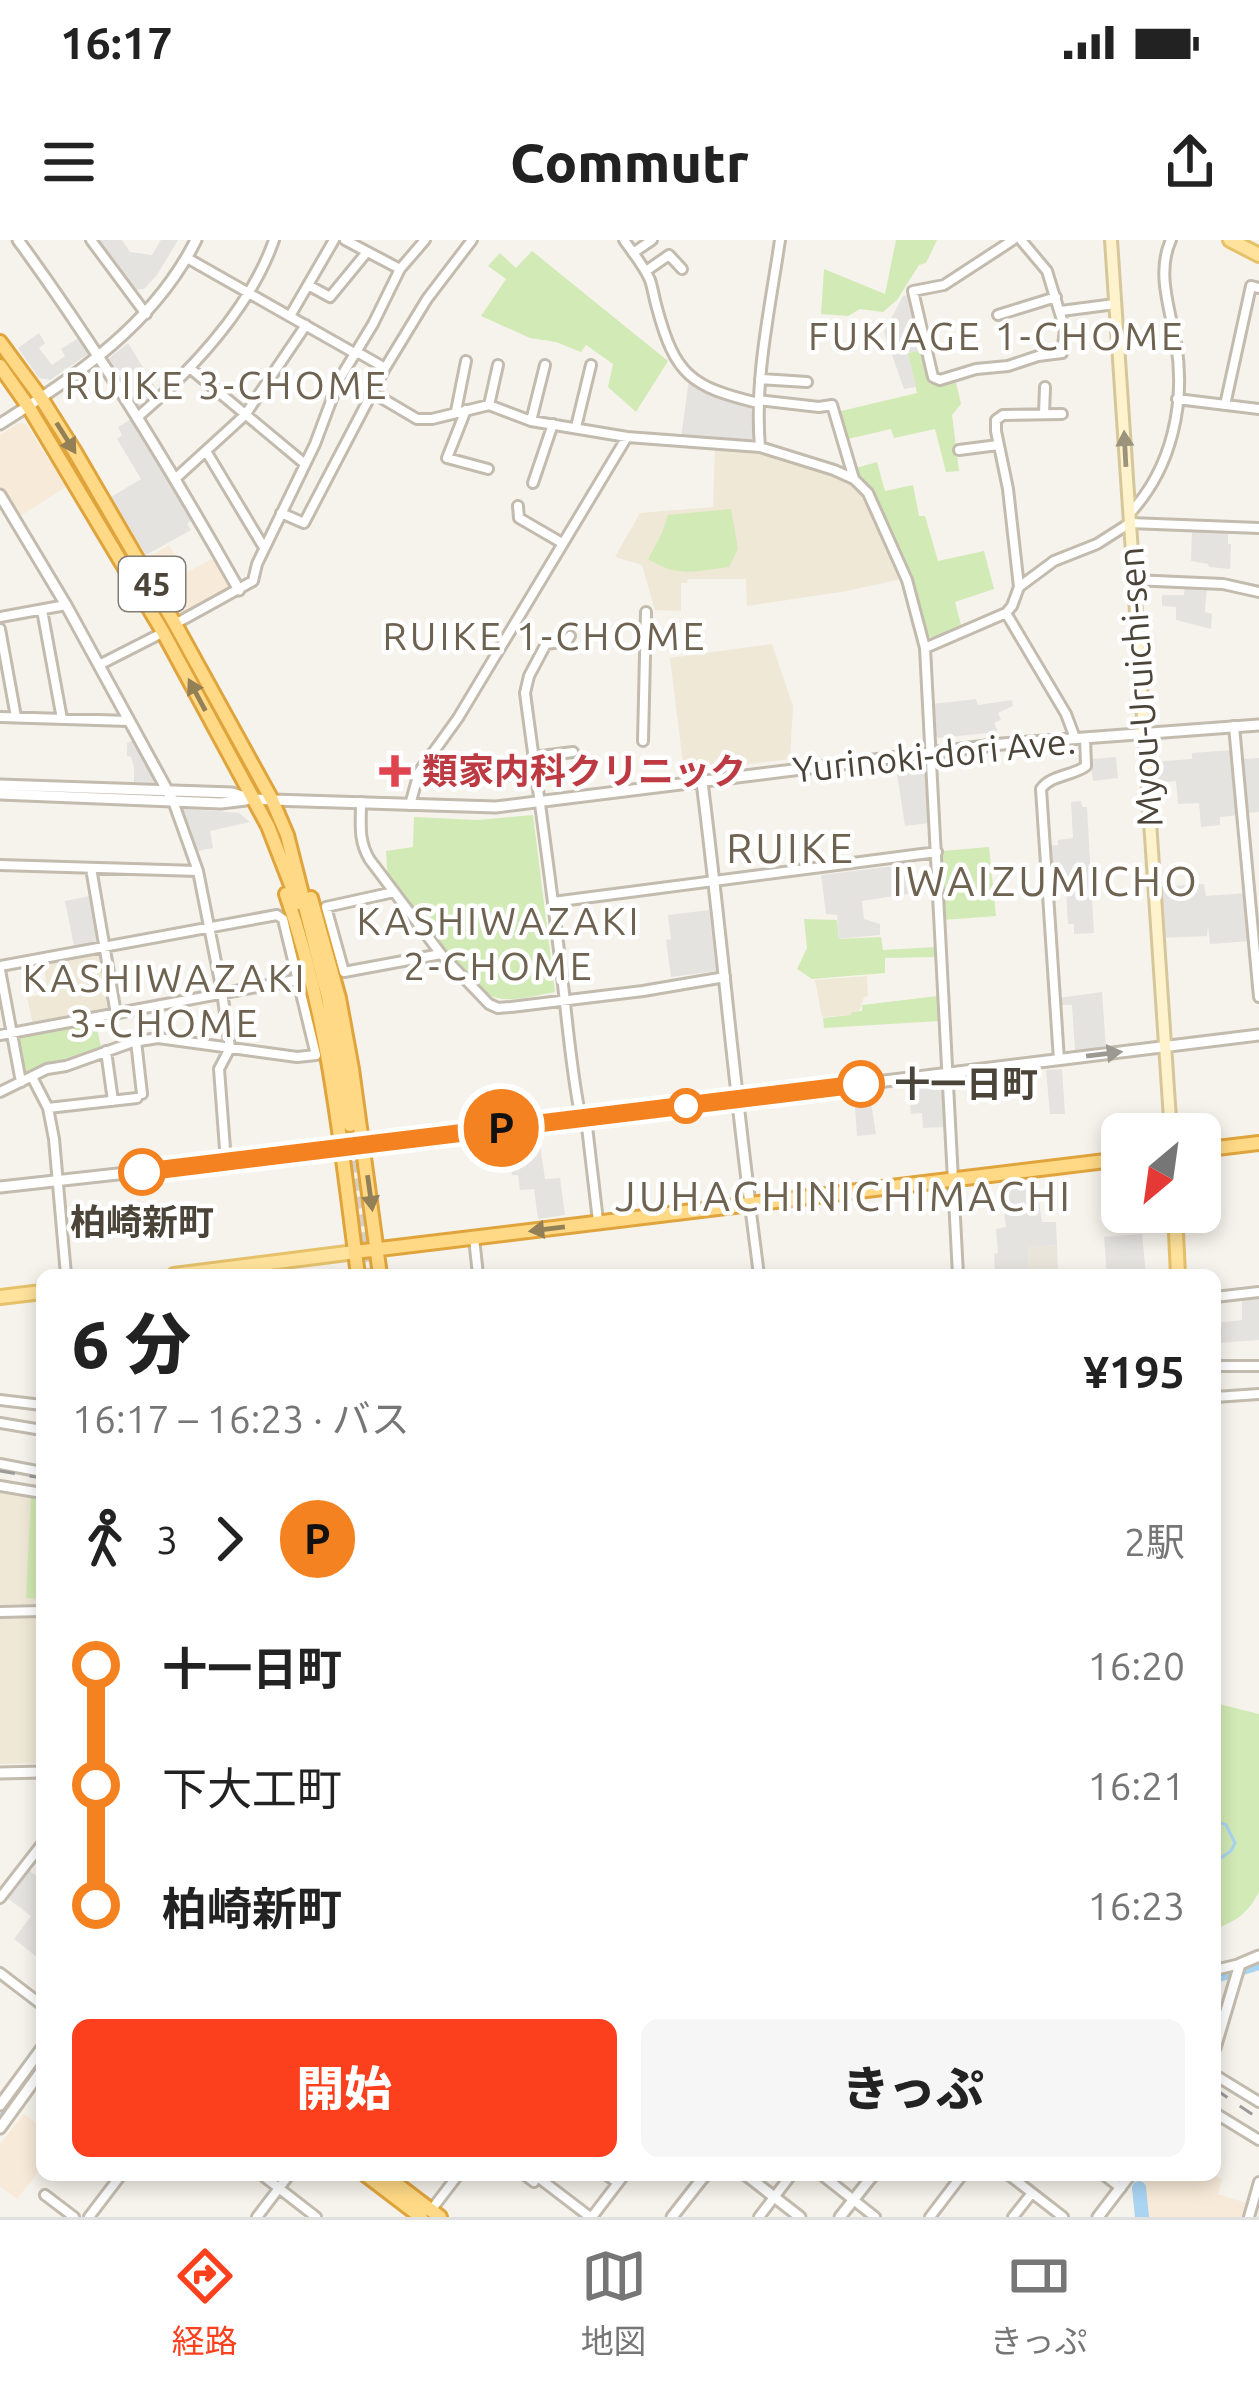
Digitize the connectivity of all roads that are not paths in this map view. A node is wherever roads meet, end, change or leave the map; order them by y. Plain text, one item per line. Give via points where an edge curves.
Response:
1 (18, 240) edge
2 (91, 240) edge
3 (196, 240) edge
4 (274, 240) edge
5 (334, 240) edge
6 (345, 240) edge
7 (425, 240) edge
8 (472, 240) edge
9 (624, 240) edge
10 (652, 240) edge
11 (780, 240) edge
12 (1017, 240) edge
13 (1111, 240) edge
14 (1172, 240) edge
15 (1230, 240) edge
16 (368, 252) junction
17 (633, 253) junction
18 (1259, 255) edge
19 (187, 258) junction
20 (400, 269) junction
21 (682, 269) dead end
22 (646, 271) junction
23 (308, 285) junction
24 (1259, 288) edge
25 (248, 292) junction
26 (1056, 297) junction
27 (1116, 304) junction
28 (1061, 311) junction
29 (146, 314) junction
30 (998, 315) dead end
31 (290, 316) junction
32 (306, 325) junction
33 (0, 342) edge
34 (356, 353) junction
35 (100, 356) junction
36 (466, 361) dead end
37 (498, 365) dead end
38 (544, 365) dead end
39 (591, 365) dead end
40 (0, 366) edge
41 (385, 368) junction
42 (191, 369) junction
43 (760, 379) junction
44 (807, 382) dead end
45 (1045, 387) dead end
46 (373, 393) junction
47 (1178, 399) junction
48 (758, 401) junction
49 (34, 402) junction
50 (489, 405) junction
51 (1225, 405) junction
52 (1259, 409) edge
53 (461, 410) junction
54 (1044, 414) junction
55 (1062, 414) dead end
56 (245, 415) junction
57 (139, 416) junction
58 (531, 421) junction
59 (0, 424) edge
60 (553, 424) junction
61 (576, 428) junction
62 (627, 437) junction
63 (998, 446) junction
64 (760, 448) junction
65 (959, 450) dead end
66 (206, 452) junction
67 (305, 464) junction
68 (488, 470) dead end
69 (176, 478) junction
70 (854, 479) junction
71 (533, 483) dead end
72 (0, 495) edge
73 (518, 506) dead end
74 (5, 511) edge
75 (281, 513) junction
76 (1129, 518) junction
77 (1259, 528) edge
78 (562, 543) junction
79 (264, 548) junction
80 (1133, 580) junction
81 (1019, 587) junction
82 (239, 590) junction
83 (1259, 592) edge
84 (66, 605) junction
85 (42, 610) junction
86 (646, 612) dead end
87 (1006, 613) junction
88 (0, 617) edge
89 (169, 628) junction
90 (0, 629) edge
91 (570, 636) dead end
92 (925, 648) junction
93 (99, 665) junction
94 (0, 717) edge
95 (16, 717) junction
96 (62, 718) junction
97 (130, 721) junction
98 (1259, 725) edge
99 (1234, 726) junction
100 (1143, 733) junction
101 (1080, 738) junction
102 (644, 741) dead end
103 (573, 752) dead end
104 (930, 752) junction
105 (533, 757) junction
106 (702, 782) junction
107 (0, 789) edge
108 (170, 795) junction
109 (252, 799) junction
110 (272, 800) junction
111 (361, 802) junction
112 (539, 802) junction
113 (410, 805) junction
114 (286, 835) junction
115 (937, 852) junction
116 (0, 865) edge
117 (91, 868) junction
118 (198, 871) junction
119 (715, 881) junction
120 (394, 892) junction
121 (554, 902) junction
122 (209, 927) junction
123 (104, 947) junction
124 (316, 949) junction
125 (440, 954) junction
126 (0, 968) edge
127 (725, 977) junction
128 (299, 979) junction
129 (222, 992) junction
130 (1259, 998) edge
131 (566, 999) junction
132 (116, 1014) junction
133 (11, 1033) junction
134 (1259, 1034) edge
135 (0, 1035) edge
136 (136, 1041) junction
137 (1165, 1047) junction
138 (230, 1048) junction
139 (106, 1051) junction
140 (1059, 1060) junction
141 (946, 1074) junction
142 (32, 1077) junction
143 (21, 1082) junction
144 (0, 1092) edge
145 (736, 1100) junction
146 (113, 1101) junction
147 (48, 1108) junction
148 (1170, 1113) edge
149 (583, 1118) junction
150 (350, 1125) tunnel mouth
151 (1259, 1143) edge
152 (363, 1145) junction
153 (342, 1148) junction
154 (1221, 1148) edge
155 (226, 1162) junction
156 (1101, 1162) edge
157 (954, 1180) junction
158 (58, 1182) junction
159 (0, 1186) edge
160 (750, 1204) junction
161 (598, 1223) junction
162 (1176, 1233) edge
163 (474, 1238) junction
164 (377, 1250) junction
165 (355, 1252) junction
166 (65, 1269) edge
167 (229, 1269) edge
168 (357, 1269) edge
169 (379, 1269) edge
170 (477, 1269) edge
171 (758, 1269) edge
172 (958, 1269) edge
173 (1178, 1269) edge
174 (1259, 1292) edge
175 (36, 1293) edge
176 (1221, 1296) edge
177 (0, 1297) edge
178 (1221, 1366) edge
179 (1259, 1366) edge
180 (1259, 1394) edge
181 (1221, 1397) edge
182 (0, 1400) edge
183 (36, 1404) edge
184 (0, 1423) edge
185 (36, 1429) edge
186 (0, 1464) edge
187 (36, 1471) edge
188 (0, 1486) edge
189 (36, 1492) edge
190 (36, 1611) edge
191 (0, 1612) edge
192 (36, 1772) edge
193 (0, 1773) edge
194 (36, 1852) edge
195 (0, 1898) edge
196 (1259, 1956) edge
197 (1240, 1964) junction
198 (1221, 1969) edge
199 (0, 1973) edge
200 (36, 2000) edge
201 (1221, 2028) edge
202 (36, 2056) edge
203 (36, 2078) edge
204 (1221, 2079) edge
205 (1259, 2102) edge
206 (0, 2105) edge
207 (1221, 2118) edge
208 (0, 2128) edge
209 (1259, 2140) edge
210 (116, 2181) edge
211 (270, 2181) edge
212 (284, 2181) edge
213 (376, 2181) edge
214 (392, 2181) edge
215 (454, 2181) edge
216 (538, 2181) edge
217 (619, 2181) edge
218 (700, 2181) edge
219 (754, 2181) edge
220 (786, 2181) edge
221 (830, 2181) edge
222 (868, 2181) edge
223 (957, 2181) edge
224 (1017, 2181) edge
225 (1111, 2181) edge
226 (1125, 2181) edge
227 (1259, 2182) edge
228 (279, 2188) junction
229 (1120, 2188) junction
230 (1032, 2193) junction
231 (45, 2195) dead end
232 (774, 2197) junction
233 (854, 2200) junction
234 (430, 2215) edge
235 (74, 2217) edge
236 (89, 2217) edge
237 (256, 2217) edge
238 (316, 2217) edge
239 (591, 2217) edge
240 (673, 2217) edge
241 (758, 2217) edge
242 (800, 2217) edge
243 (840, 2217) edge
244 (875, 2217) edge
245 (930, 2217) edge
246 (1013, 2217) edge
247 (1064, 2217) edge
248 (1098, 2217) edge
249 (1249, 2217) edge

1 - 35 street
2 - 29 street
3 - 19 street
4 - 25 street
5 - 23 street
6 - 16 street
7 - 20 street
8 - 41 street
9 - 17 street
10 - 17 street
11 - 43 street
12 - 26 street via 1047,271
12 - 28 street via 944,284 914,291 931,375 940,380 1062,353
13 - 27 main road, Myou-Uruichi-sen
14 - 47 street via 1164,273
15 - 18 main road
16 - 20 street
16 - 23 street via 331,297
17 - 22 street
19 - 25 street
19 - 29 street
20 - 34 street
21 - 22 street via 669,255
22 - 48 street via 684,372 717,392
23 - 31 street
24 - 51 street via 1251,286
25 - 31 street
25 - 42 street
26 - 28 street
26 - 30 street
27 - 28 street
76 -> 27 main road, Myou-Uruichi-sen
29 - 35 street
31 - 32 street
32 - 34 street
32 - 56 street
33 - 49 highway, 45
34 - 41 street
34 - 67 street
35 - 49 street
35 - 57 street
36 - 53 street
37 - 50 street
38 - 58 street
39 - 61 street
40 - 49 highway, 45
41 - 46 street
42 - 56 street
42 - 57 street
43 - 44 street
43 - 48 street
45 - 54 street
46 - 53 street via 418,419
46 - 75 street via 304,524
47 - 51 street
47 - 76 street via 1170,447
48 - 64 street
48 - 70 street via 832,405
49 - 59 street
49 - 89 highway, 45
50 - 53 street
50 - 58 street
51 - 52 street
53 - 68 street via 447,458
54 - 55 street
54 - 63 street via 998,417
56 - 66 street
56 - 67 street
57 - 69 street
58 - 60 street
60 - 61 street
60 - 71 street
61 - 62 street
62 - 64 street
62 - 78 street
63 - 65 street
63 - 81 street
64 - 70 street
66 - 69 street
66 - 79 street
67 - 75 street
69 - 82 street
70 - 92 street via 907,580
72 - 74 street
73 - 78 street via 519,518
74 - 84 street
75 - 79 street
76 - 77 street
76 - 80 main road, Myou-Uruichi-sen
76 - 81 street
78 - 113 street via 419,772
79 - 82 street via 253,581
80 - 83 street
80 - 100 main road, Myou-Uruichi-sen
81 - 87 street
82 - 89 street
84 - 85 street
84 - 93 street
85 - 88 street
85 - 96 street
86 - 102 street
87 - 92 street
87 - 101 street
89 - 93 street
109 -> 89 highway, 45
89 - 110 highway, 45
90 - 95 street
91 - 105 street via 546,644 529,676
92 - 104 street
93 - 97 street
94 - 95 street
95 - 96 street
96 - 97 street
97 - 108 street
98 - 99 street, Yurinoki-dori Ave.
99 - 100 street, Yurinoki-dori Ave.
99 - 130 street
100 - 101 street, Yurinoki-dori Ave.
100 - 137 main road, Myou-Uruichi-sen
101 - 104 street, Yurinoki-dori Ave.
101 - 140 street via 1086,766 1041,789
103 - 105 street
104 - 106 street, Yurinoki-dori Ave.
104 - 115 street
105 - 112 street
106 - 112 street, Yurinoki-dori Ave.
106 - 119 street
107 - 108 street, Yurinoki-dori Ave.
108 - 109 street, Yurinoki-dori Ave.
108 - 118 street
109 - 110 street, Yurinoki-dori Ave.
109 - 124 highway, 45
109 - 153 highway via 311,975
110 - 111 street, Yurinoki-dori Ave.
110 - 114 highway, 45
111 - 113 street, Yurinoki-dori Ave.
111 - 120 street via 362,847
112 - 113 street, Yurinoki-dori Ave.
112 - 121 street
114 - 124 highway, 45
114 - 152 highway via 339,998
115 - 119 street
115 - 141 street
116 - 117 street
117 - 118 street
117 - 123 street
118 - 122 street
119 - 121 street
119 - 127 street
120 - 125 street
120 - 125 street via 326,908 344,972
121 - 131 street
122 - 123 street
122 - 128 street via 277,914
122 - 129 street
123 - 126 street
123 - 132 street
124 - 150 highway, 45
125 - 131 street via 498,1008
126 - 133 street
127 - 131 street
127 - 145 street
128 - 129 street
128 - 138 street via 316,1054
129 - 132 street
129 - 138 street
131 - 149 street
132 - 133 street
133 - 135 street
133 - 143 street
134 - 137 street
136 - 138 street
136 - 139 street
136 - 146 street via 139,1096
140 -> 137 street
137 - 148 main road, Myou-Uruichi-sen
138 - 155 street via 218,1069
139 - 142 street
139 - 146 street
140 - 141 street
141 - 145 street
141 - 157 street
142 - 143 street
142 - 147 street
143 - 144 street
145 - 149 street
145 - 160 street
146 - 147 street
147 - 158 street
149 - 152 street
149 - 161 street
151 - 154 highway
152 - 153 street
152 -> 164 highway
153 - 155 street
153 - 165 highway
155 - 158 street
156 - 157 highway
157 - 160 highway
157 - 172 street
158 - 159 street
158 - 166 street
160 - 161 highway
160 - 171 street
161 -> 163 highway
162 - 173 main road
163 - 164 highway
163 - 170 street
164 - 165 highway
164 - 169 highway
165 - 167 main road
165 - 168 highway
174 - 176 street
175 - 177 main road
178 - 179 street
180 - 181 street
182 - 183 street
184 - 185 street
186 - 187 street
188 - 189 street
190 - 191 street
192 - 193 street
194 - 195 street
196 - 197 street
197 - 198 street
197 - 201 street
199 - 200 street
202 - 206 street
203 - 208 street
204 - 205 street
207 - 209 street
210 - 236 street
211 - 228 street
212 - 228 street
213 - 234 highway
214 - 234 highway
215 - 234 street
216 - 239 street
217 - 239 street
218 - 240 street
219 - 232 street
220 - 232 street
221 - 233 street
222 - 233 street
223 - 245 street
224 - 230 street
225 - 229 street
226 - 229 street
227 - 249 street
228 - 237 street
228 - 238 street
229 - 248 street
230 - 246 street
230 - 247 street
231 - 235 street
232 - 241 street
232 - 242 street
233 - 243 street
233 - 244 street

